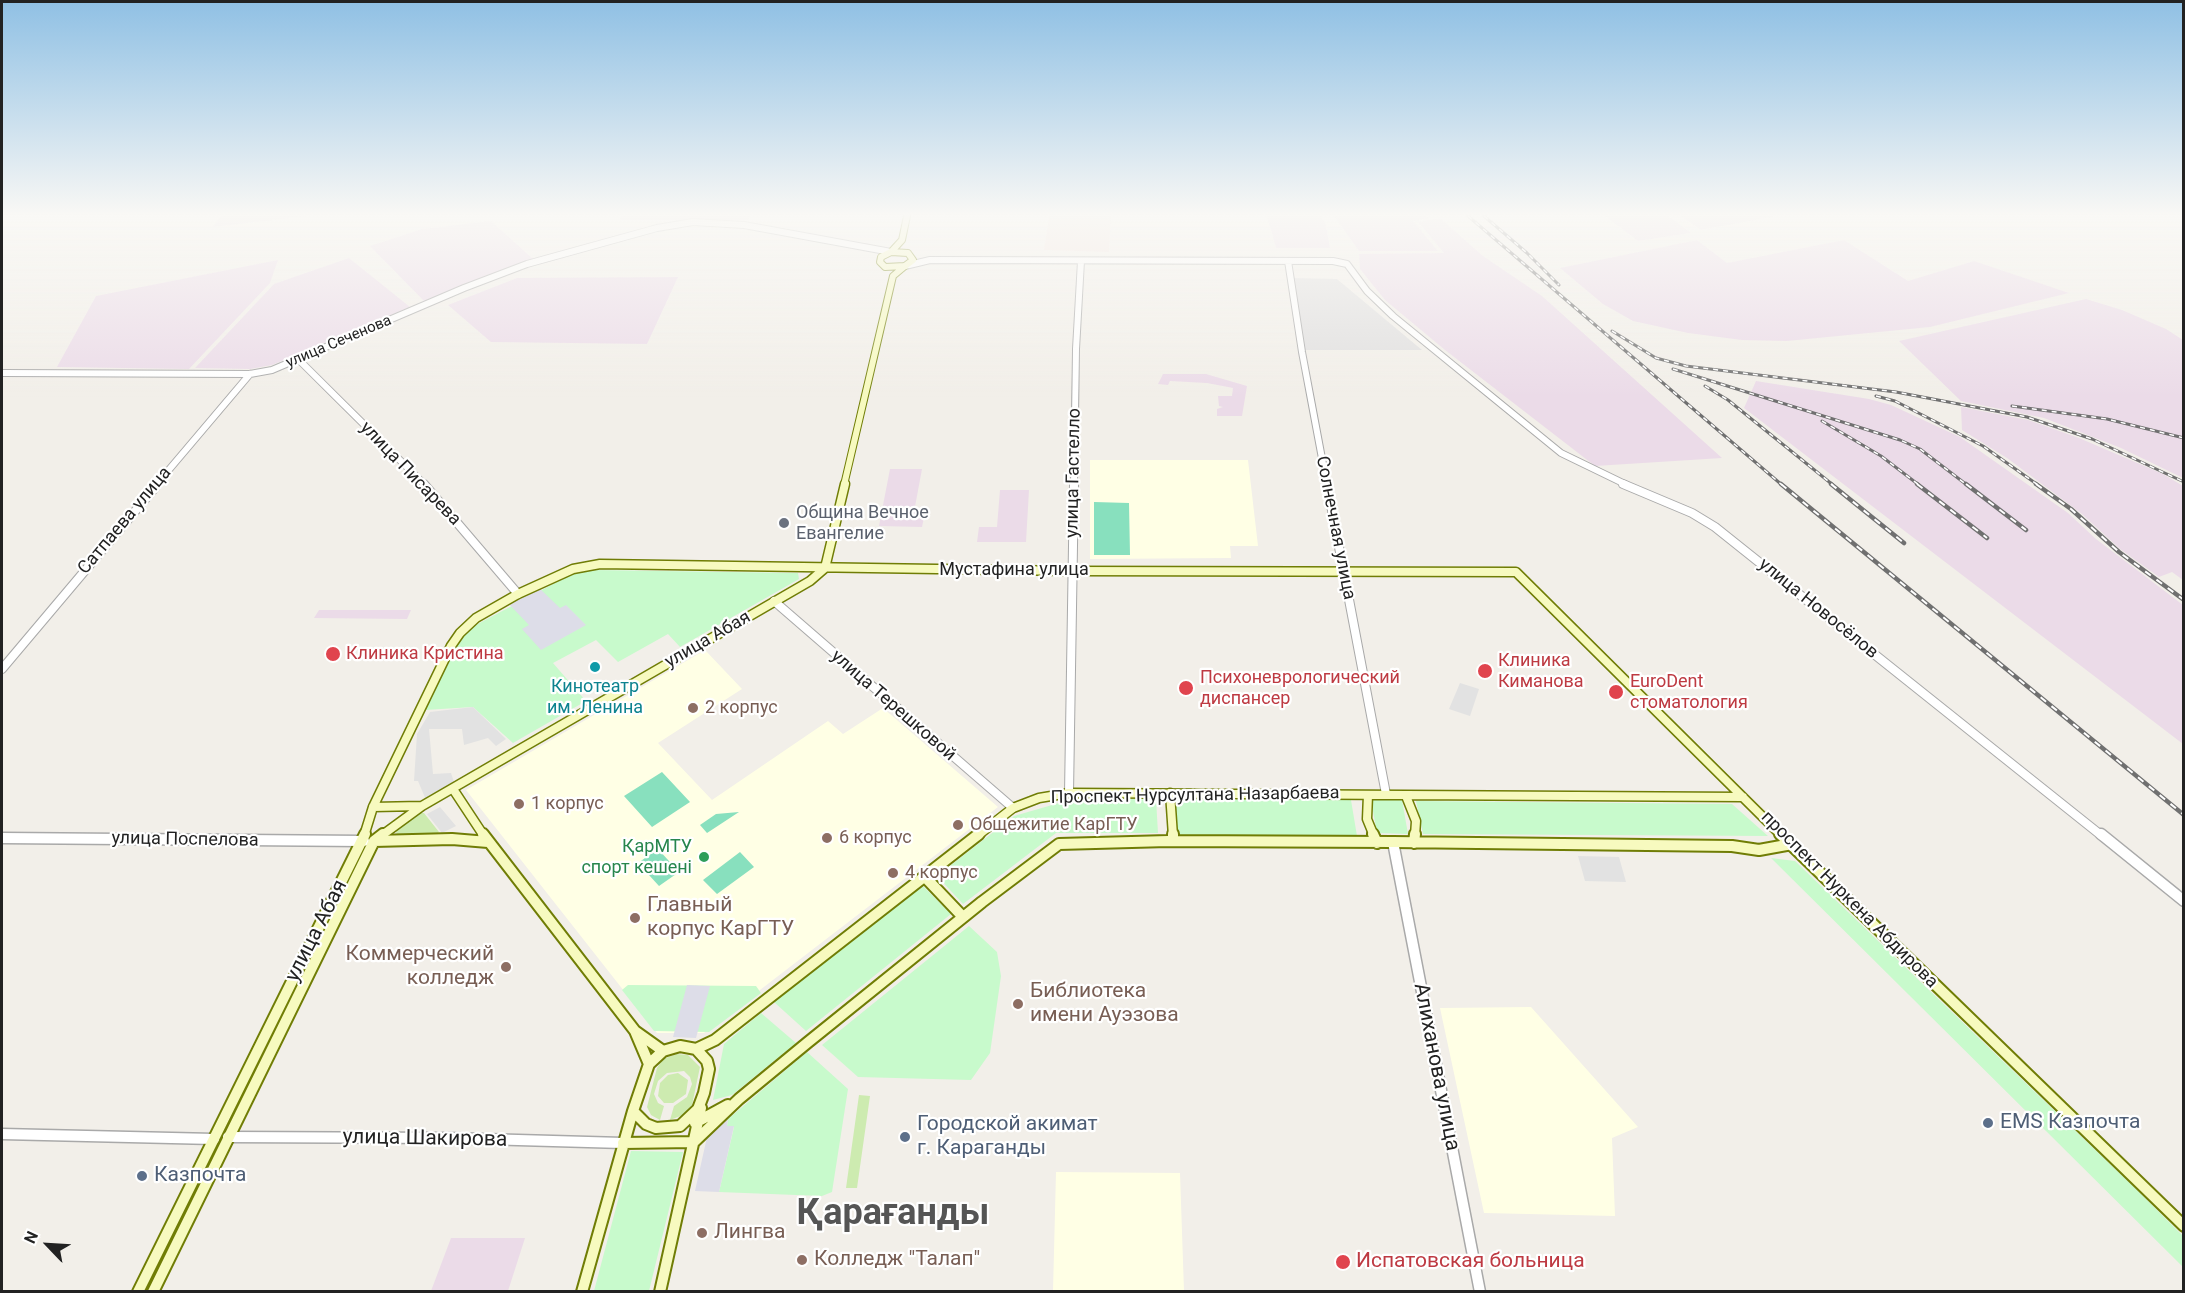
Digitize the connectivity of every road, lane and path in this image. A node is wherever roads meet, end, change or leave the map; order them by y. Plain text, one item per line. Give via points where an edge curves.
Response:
1 (494, 276) edge
2 (893, 276) edge
3 (1080, 276) edge
4 (1290, 276) edge
5 (1358, 276) edge
6 (298, 359) junction
7 (2, 373) edge
8 (250, 374) junction
9 (798, 566) junction
10 (825, 568) junction
11 (1072, 571) junction
12 (1343, 571) junction
13 (1515, 572) joint
14 (798, 588) junction
15 (518, 594) junction
16 (774, 601) junction
17 (2, 669) edge
18 (453, 789) junction
19 (1069, 794) junction
20 (1170, 794) junction
21 (1368, 795) junction
22 (1386, 795) junction
23 (1406, 796) junction
24 (1743, 797) junction
25 (422, 806) junction
26 (373, 807) junction
27 (1013, 808) junction
28 (2, 838) edge
29 (368, 841) junction
30 (1173, 841) junction
31 (488, 842) junction
32 (1393, 842) junction
33 (1377, 843) junction
34 (1414, 843) junction
35 (1792, 844) junction
36 (925, 877) junction
37 (2184, 901) edge
38 (963, 917) junction
39 (635, 1031) junction
40 (696, 1049) junction
41 (663, 1051) junction
42 (649, 1064) junction
43 (704, 1093) junction
44 (739, 1099) junction
45 (633, 1111) junction
46 (698, 1122) junction
47 (680, 1126) junction
48 (2, 1134) edge
49 (228, 1137) junction
50 (214, 1139) junction
51 (694, 1142) junction
52 (623, 1143) junction
53 (2184, 1226) edge
54 (138, 1292) edge
55 (153, 1292) edge
56 (582, 1292) edge
57 (660, 1292) edge
58 (1480, 1292) edge

1 - 6 street, улица Сеченова
2 - 10 main road
3 - 11 street, улица Гастелло
4 - 12 street, Солнечная улица
5 - 37 street, улица Новосёлов via 1370,293 1433,349 1561,453 1692,513 1725,534
6 - 8 street, улица Сеченова
6 - 15 street, улица Писарева via 412,470
7 - 8 street, улица Сеченова
8 - 17 street, Сатпаева улица
9 - 10 main road, Мустафина улица
9 - 14 main road via 804,577
9 - 15 main road, Мустафина улица via 600,564 573,569
10 - 11 main road, Мустафина улица
10 - 14 main road, улица Абая
11 - 12 main road, Мустафина улица
11 - 19 street, улица Гастелло
12 - 13 main road, Мустафина улица
12 - 22 street, Солнечная улица
13 - 24 main road, проспект Нуркена Абдирова
14 - 16 main road, улица Абая
15 - 26 main road, улица Абая via 476,618 451,646
16 - 18 main road, улица Абая
16 - 27 street, улица Терешковой
18 - 25 main road, улица Абая
18 - 31 main road
19 - 20 main road, Проспект Нурсултана Назарбаева
19 - 27 main road, Проспект Нурсултана Назарбаева via 1039,798
20 - 21 main road, Проспект Нурсултана Назарбаева
20 - 30 main road
21 - 22 main road, Проспект Нурсултана Назарбаева
21 - 33 main road via 1367,819
22 - 23 main road, Проспект Нурсултана Назарбаева
23 - 24 main road, Проспект Нурсултана Назарбаева
23 - 34 main road via 1416,821
24 - 35 main road, проспект Нуркена Абдирова
25 - 26 main road
25 - 29 main road, улица Абая
26 - 29 main road, улица Абая
27 - 36 main road, Проспект Нурсултана Назарбаева
28 - 29 street, улица Поспелова
29 - 31 main road
29 - 49 main road, улица Абая
29 - 50 main road, улица Абая
30 - 33 main road
30 - 38 main road via 1059,844
31 - 39 main road
32 - 33 main road
32 - 34 main road
32 - 58 street, Алиханова улица
34 - 35 main road via 1732,846 1759,850
35 - 53 main road, проспект Нуркена Абдирова
36 - 38 main road
36 - 40 main road, Проспект Нурсултана Назарбаева via 715,1040
38 - 44 main road
39 - 41 main road
39 - 42 main road
40 - 41 main road, Проспект Нурсултана Назарбаева via 680,1046
40 - 43 main road via 709,1069
41 - 42 main road
42 - 45 main road
43 - 46 main road
43 - 47 main road via 698,1109
44 - 46 main road
44 - 51 main road
45 - 47 main road via 646,1124 657,1128
45 - 52 main road
46 - 47 main road
46 - 51 main road
48 - 50 street
49 - 50 main road
49 - 52 street, улица Шакирова
49 - 55 main road, улица Абая
50 - 54 main road, улица Абая
51 - 52 main road
51 - 57 main road
52 - 56 main road

